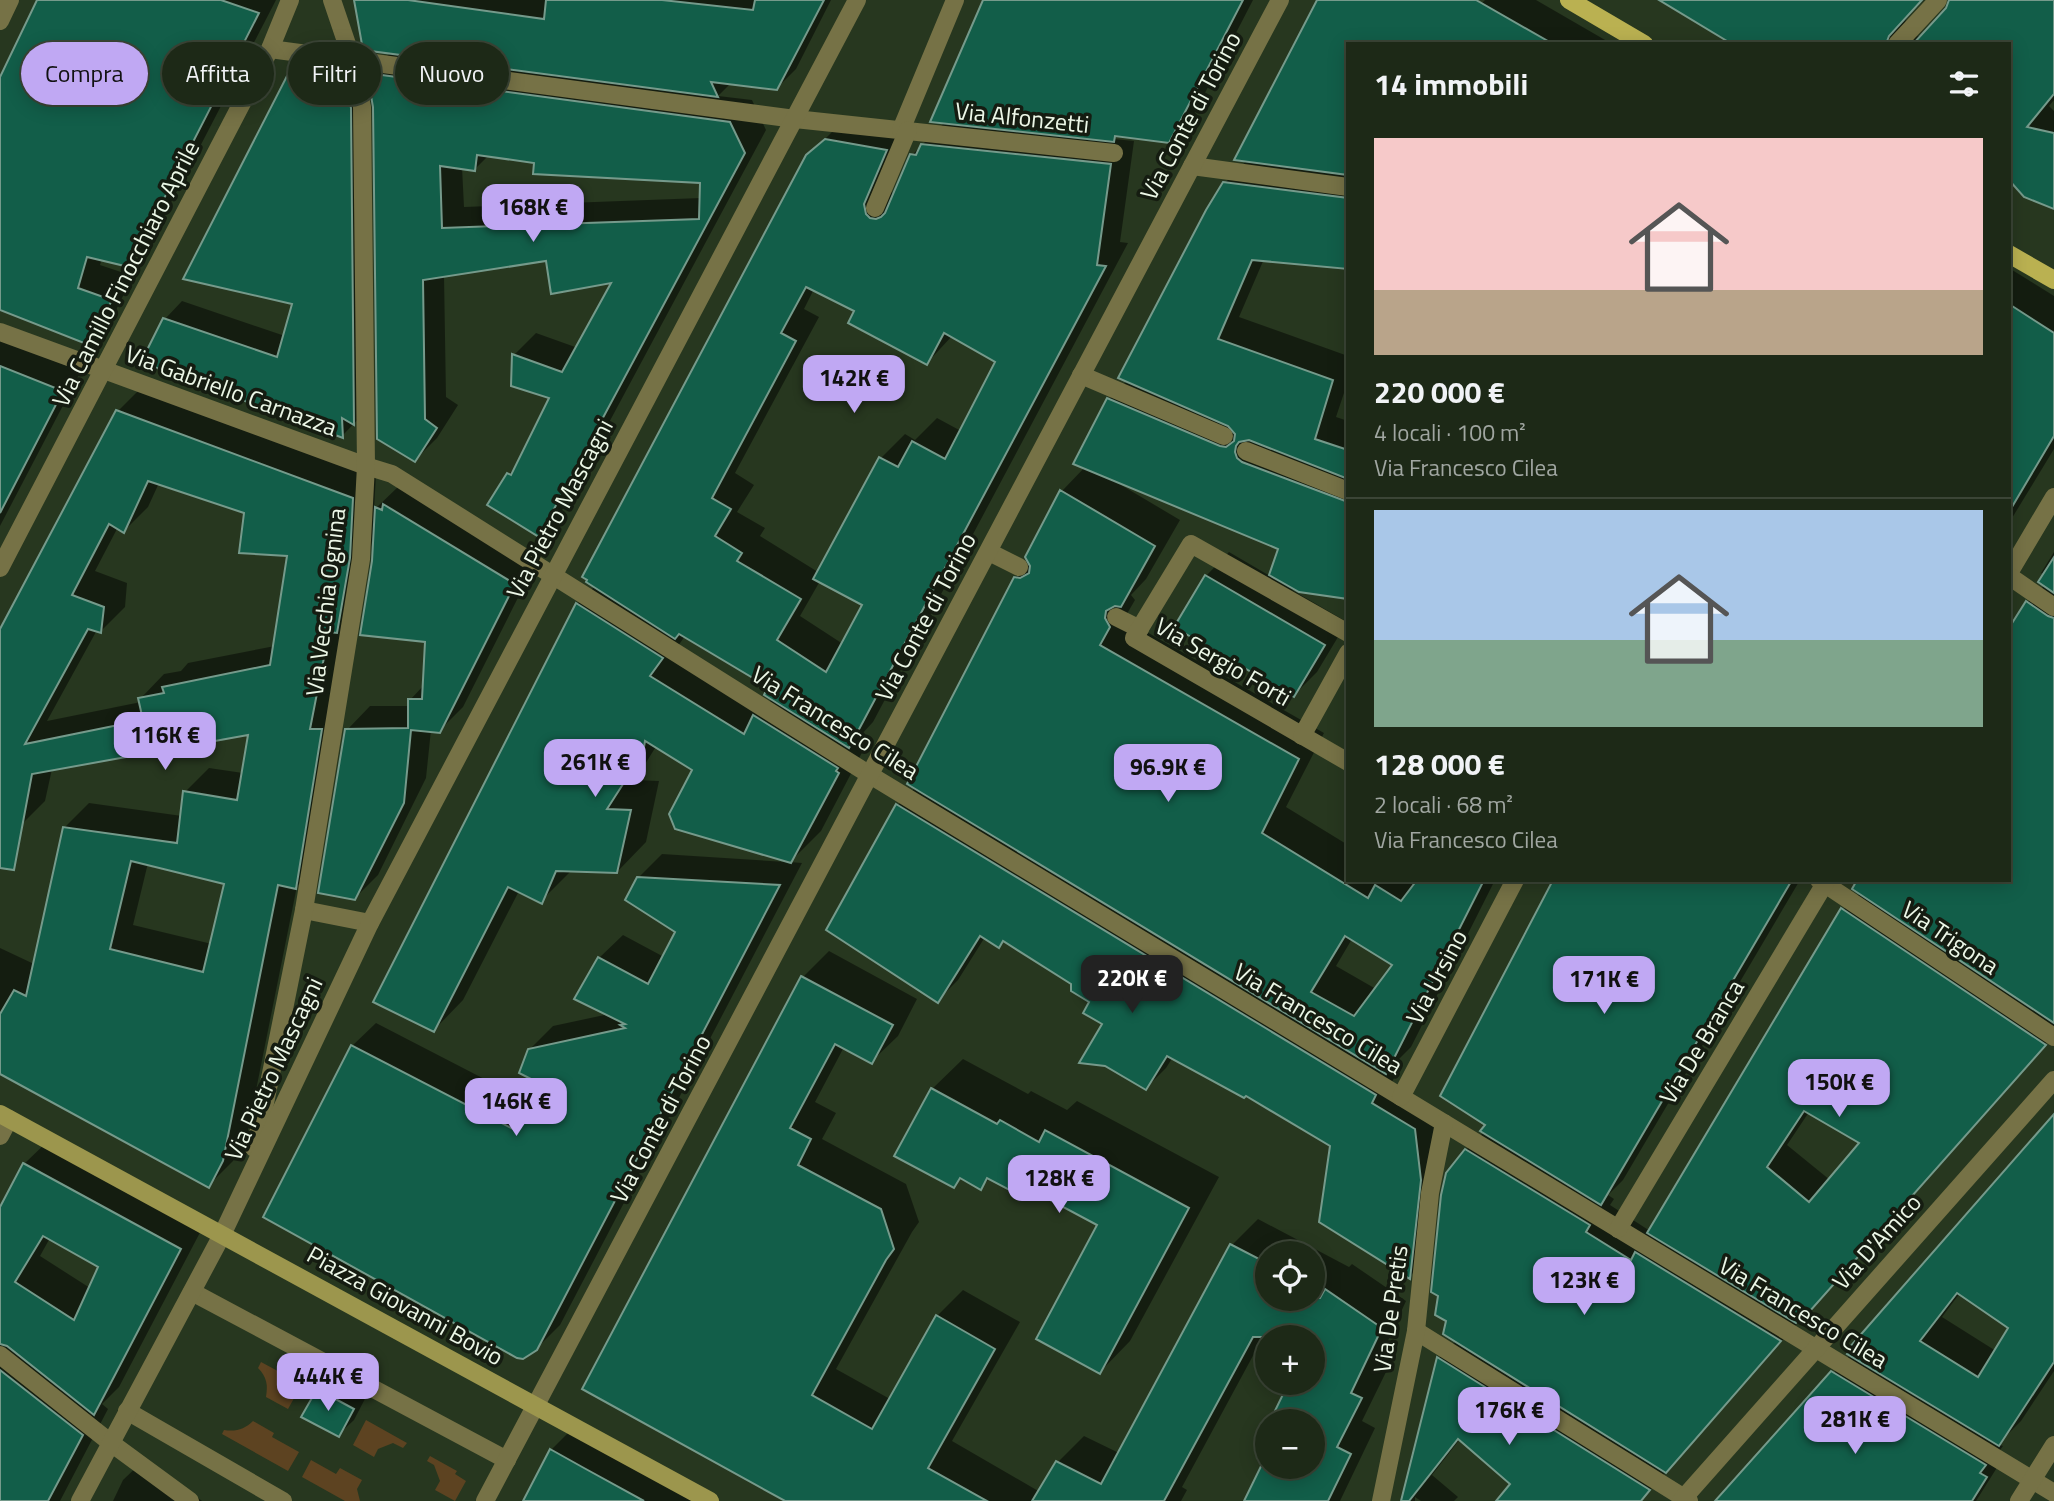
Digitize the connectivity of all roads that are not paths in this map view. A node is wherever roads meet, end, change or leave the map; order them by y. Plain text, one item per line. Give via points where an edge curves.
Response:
1 (10, 0) edge
2 (290, 0) edge
3 (332, 0) edge
4 (857, 0) edge
5 (955, 0) edge
6 (1280, 0) edge
7 (1569, 0) edge
8 (1938, 0) edge
9 (0, 22) edge
10 (272, 42) edge
11 (346, 42) edge
12 (1641, 42) edge
13 (1899, 42) edge
14 (381, 63) edge
15 (241, 105) edge
16 (362, 105) edge
17 (795, 119) junction
18 (911, 131) junction
19 (1114, 153) dead end
20 (1192, 166) junction
21 (1346, 187) edge
22 (875, 208) dead end
23 (2011, 255) edge
24 (2052, 275) edge
25 (0, 332) edge
26 (104, 370) junction
27 (1082, 375) junction
28 (1224, 436) dead end
29 (1246, 451) dead end
30 (366, 466) junction
31 (1346, 490) edge
32 (2054, 497) edge
33 (989, 552) junction
34 (1019, 567) dead end
35 (0, 568) edge
36 (2011, 571) edge
37 (552, 575) junction
38 (2011, 575) edge
39 (2054, 607) edge
40 (1116, 617) dead end
41 (1140, 629) junction
42 (1346, 632) edge
43 (1346, 657) edge
44 (1302, 736) junction
45 (1346, 761) edge
46 (870, 775) junction
47 (1515, 882) edge
48 (1824, 882) edge
49 (304, 910) junction
50 (370, 923) junction
51 (2054, 1037) edge
52 (2054, 1080) edge
53 (1401, 1097) junction
54 (5, 1116) edge
55 (1444, 1123) junction
56 (0, 1136) edge
57 (238, 1203) junction
58 (1618, 1229) junction
59 (222, 1235) junction
60 (191, 1292) junction
61 (1416, 1331) junction
62 (1815, 1349) junction
63 (0, 1355) edge
64 (535, 1405) junction
65 (127, 1412) junction
66 (111, 1443) junction
67 (2054, 1445) edge
68 (507, 1460) junction
69 (2032, 1480) junction
70 (2054, 1493) edge
71 (1684, 1500) edge
72 (80, 1501) edge
73 (190, 1501) edge
74 (283, 1501) edge
75 (485, 1501) edge
76 (709, 1501) edge
77 (1381, 1501) edge
78 (2019, 1501) edge

1 - 9 street
2 - 10 street, Via Camillo Finocchiaro Aprile
3 - 11 street, Via Vecchia Ognina
4 - 17 street, Via Pietro Mascagni
5 - 18 street
6 - 20 street, Via Conte di Torino
7 - 12 main road
8 - 13 street
14 - 17 street
15 - 26 street, Via Camillo Finocchiaro Aprile
16 - 30 street, Via Vecchia Ognina
17 - 18 street, Via Alfonzetti
17 - 37 street, Via Pietro Mascagni
18 - 19 street, Via Alfonzetti
18 - 22 street
20 - 21 street
20 - 27 street, Via Conte di Torino
23 - 24 main road
25 - 26 street, Via Gabriello Carnazza
26 - 30 street, Via Gabriello Carnazza
26 - 35 street, Via Camillo Finocchiaro Aprile
27 - 28 street
27 - 33 street, Via Conte di Torino
29 - 31 street
30 - 37 street, Via Francesco Cilea via 392,474
30 - 49 street, Via Vecchia Ognina via 361,559
32 - 36 street
33 - 34 street
33 - 46 street, Via Conte di Torino
37 - 46 street, Via Francesco Cilea
37 - 50 street, Via Pietro Mascagni
38 - 39 street
40 - 41 street
41 - 42 street, Via Sergio Forti via 1191,544
41 - 44 street, Via Sergio Forti via 1134,638
43 - 44 street
44 - 45 street, Via Sergio Forti
46 - 53 street, Via Francesco Cilea
46 - 64 street, Via Conte di Torino
47 - 53 street, Via Ursino
48 - 51 street, Via Trigona
48 - 58 street, Via De Branca
49 - 50 street
49 - 57 street, Via Vecchia Ognina via 261,1124
50 - 57 street, Via Pietro Mascagni
52 - 62 street, Via D'Amico
53 - 55 street, Via Francesco Cilea
54 - 56 street
54 - 59 main road, Piazza Giovanni Bovio
55 - 58 street, Via Francesco Cilea
55 - 61 street, Via De Pretis via 1430,1193
57 - 59 street, Via Pietro Mascagni
58 - 62 street, Via Francesco Cilea
59 - 60 street
59 - 64 main road, Piazza Giovanni Bovio
60 - 65 street
60 - 68 street
61 - 71 street
61 - 77 street, Via De Pretis
62 - 69 street, Via Francesco Cilea
62 - 71 street, Via D'Amico
63 - 66 street
64 - 68 street, Via Conte di Torino
64 - 76 main road, Piazza Giovanni Bovio
65 - 66 street
65 - 74 street
66 - 72 street
66 - 73 street
67 - 69 street
68 - 75 street
69 - 70 street, Via Francesco Cilea
69 - 78 street

